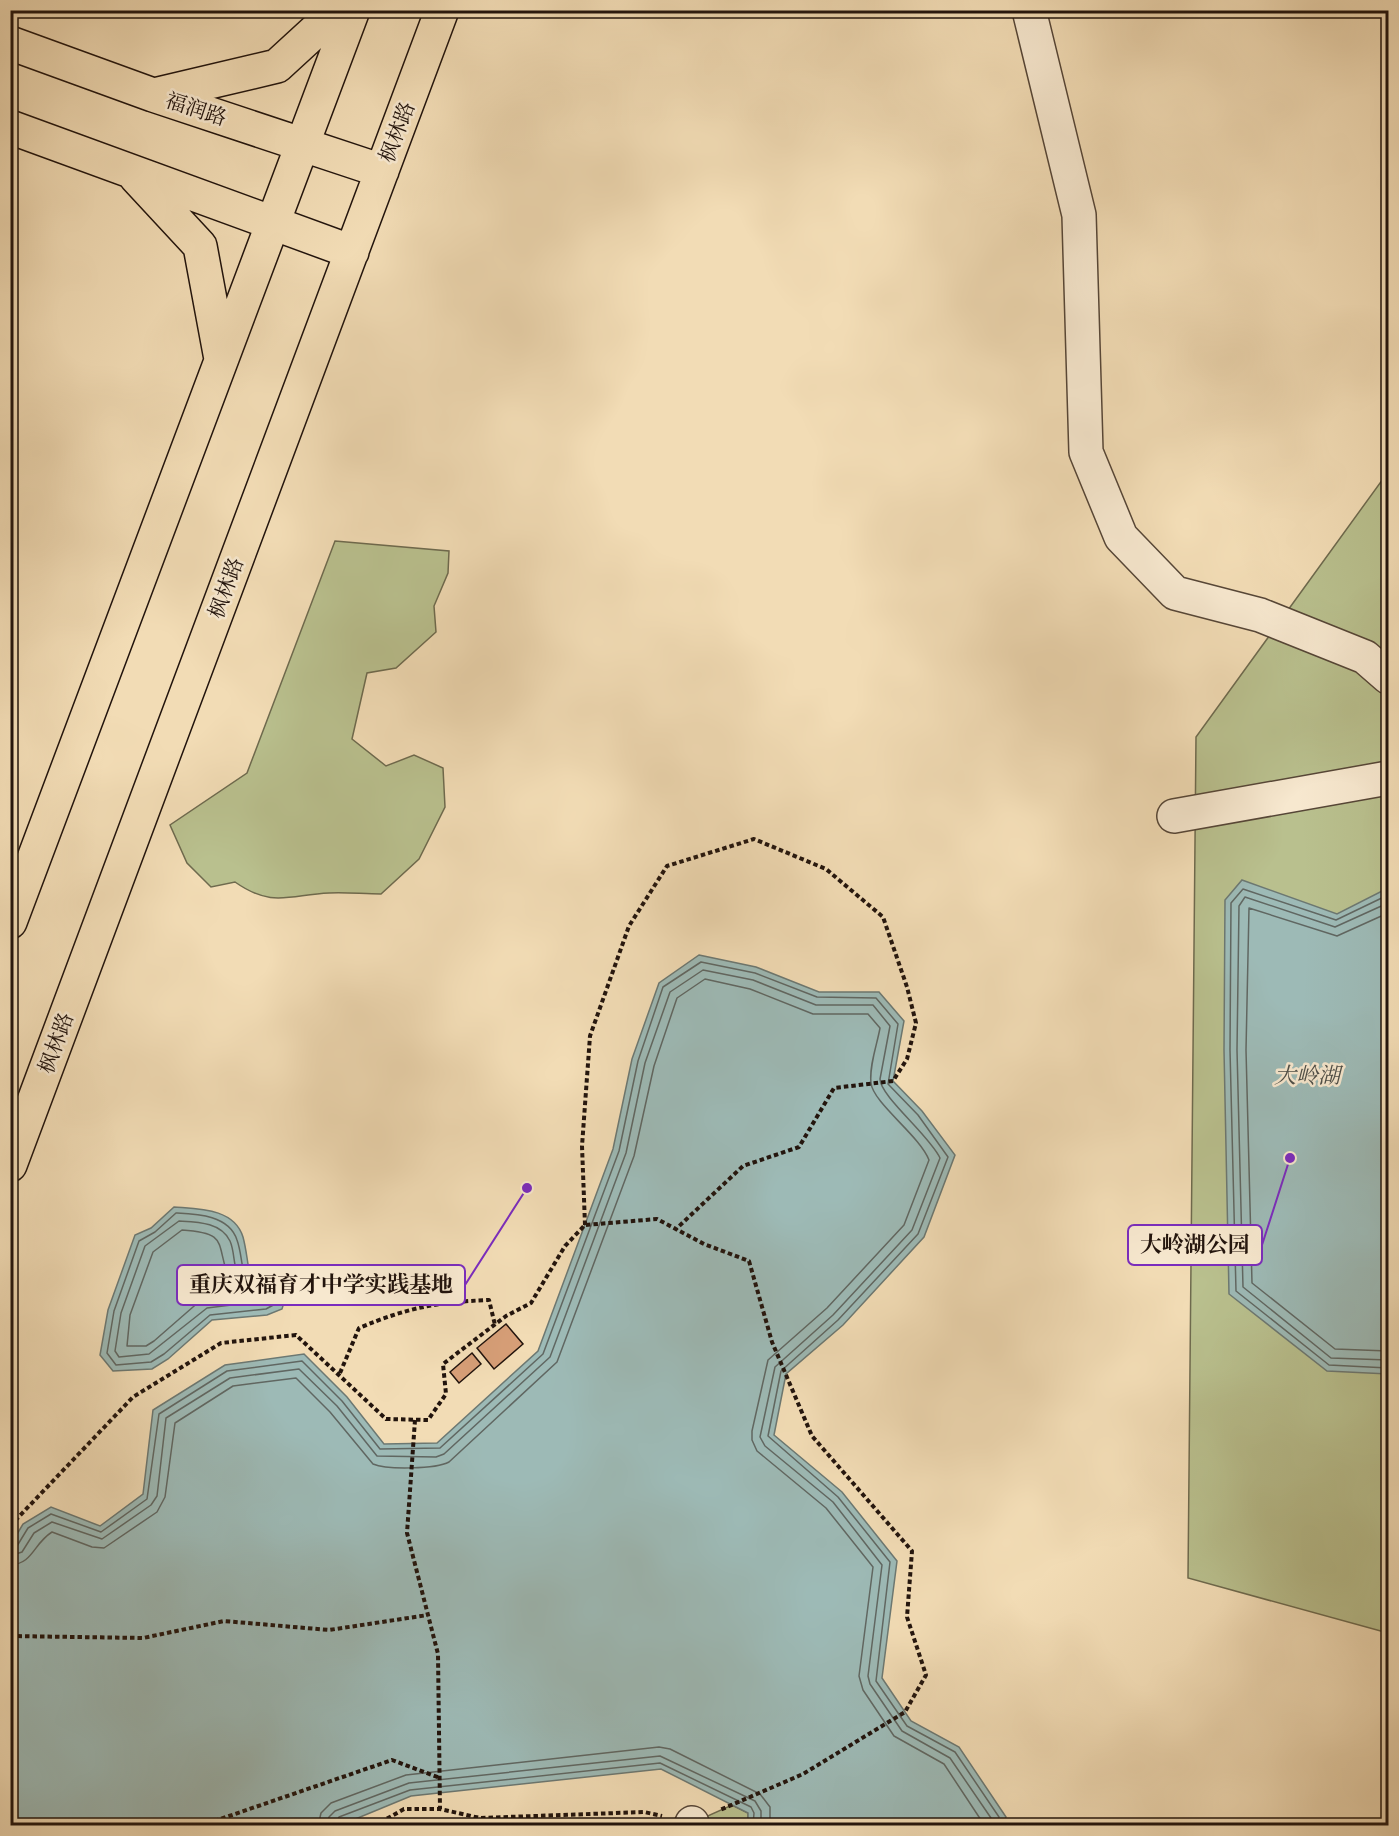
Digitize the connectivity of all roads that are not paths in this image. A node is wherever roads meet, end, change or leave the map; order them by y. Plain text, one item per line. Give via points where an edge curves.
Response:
1 (338, 10) edge
2 (353, 10) edge
3 (442, 10) edge
4 (1029, 10) edge
5 (10, 43) edge
6 (153, 95) junction
7 (10, 127) edge
8 (301, 142) junction
9 (131, 171) junction
10 (382, 171) junction
11 (272, 224) junction
12 (352, 252) junction
13 (222, 360) junction
14 (1389, 677) edge
15 (1389, 778) edge
16 (1174, 816) dead end
17 (10, 922) edge
18 (10, 1165) edge

1 - 6 main road via 277,66
2 - 8 main road
3 - 10 main road, 枫林路
4 - 14 street via 1079,215 1086,452 1121,537 1175,593 1271,619 1365,657
5 - 6 main road, 福润路
6 - 8 main road, 福润路
7 - 9 main road
8 - 10 main road, 福润路
8 - 11 main road
9 - 11 main road
9 - 13 main road via 200,246
10 - 12 main road, 枫林路
11 - 12 main road
11 - 13 main road
12 - 18 main road, 枫林路
13 - 17 main road
15 - 16 street

